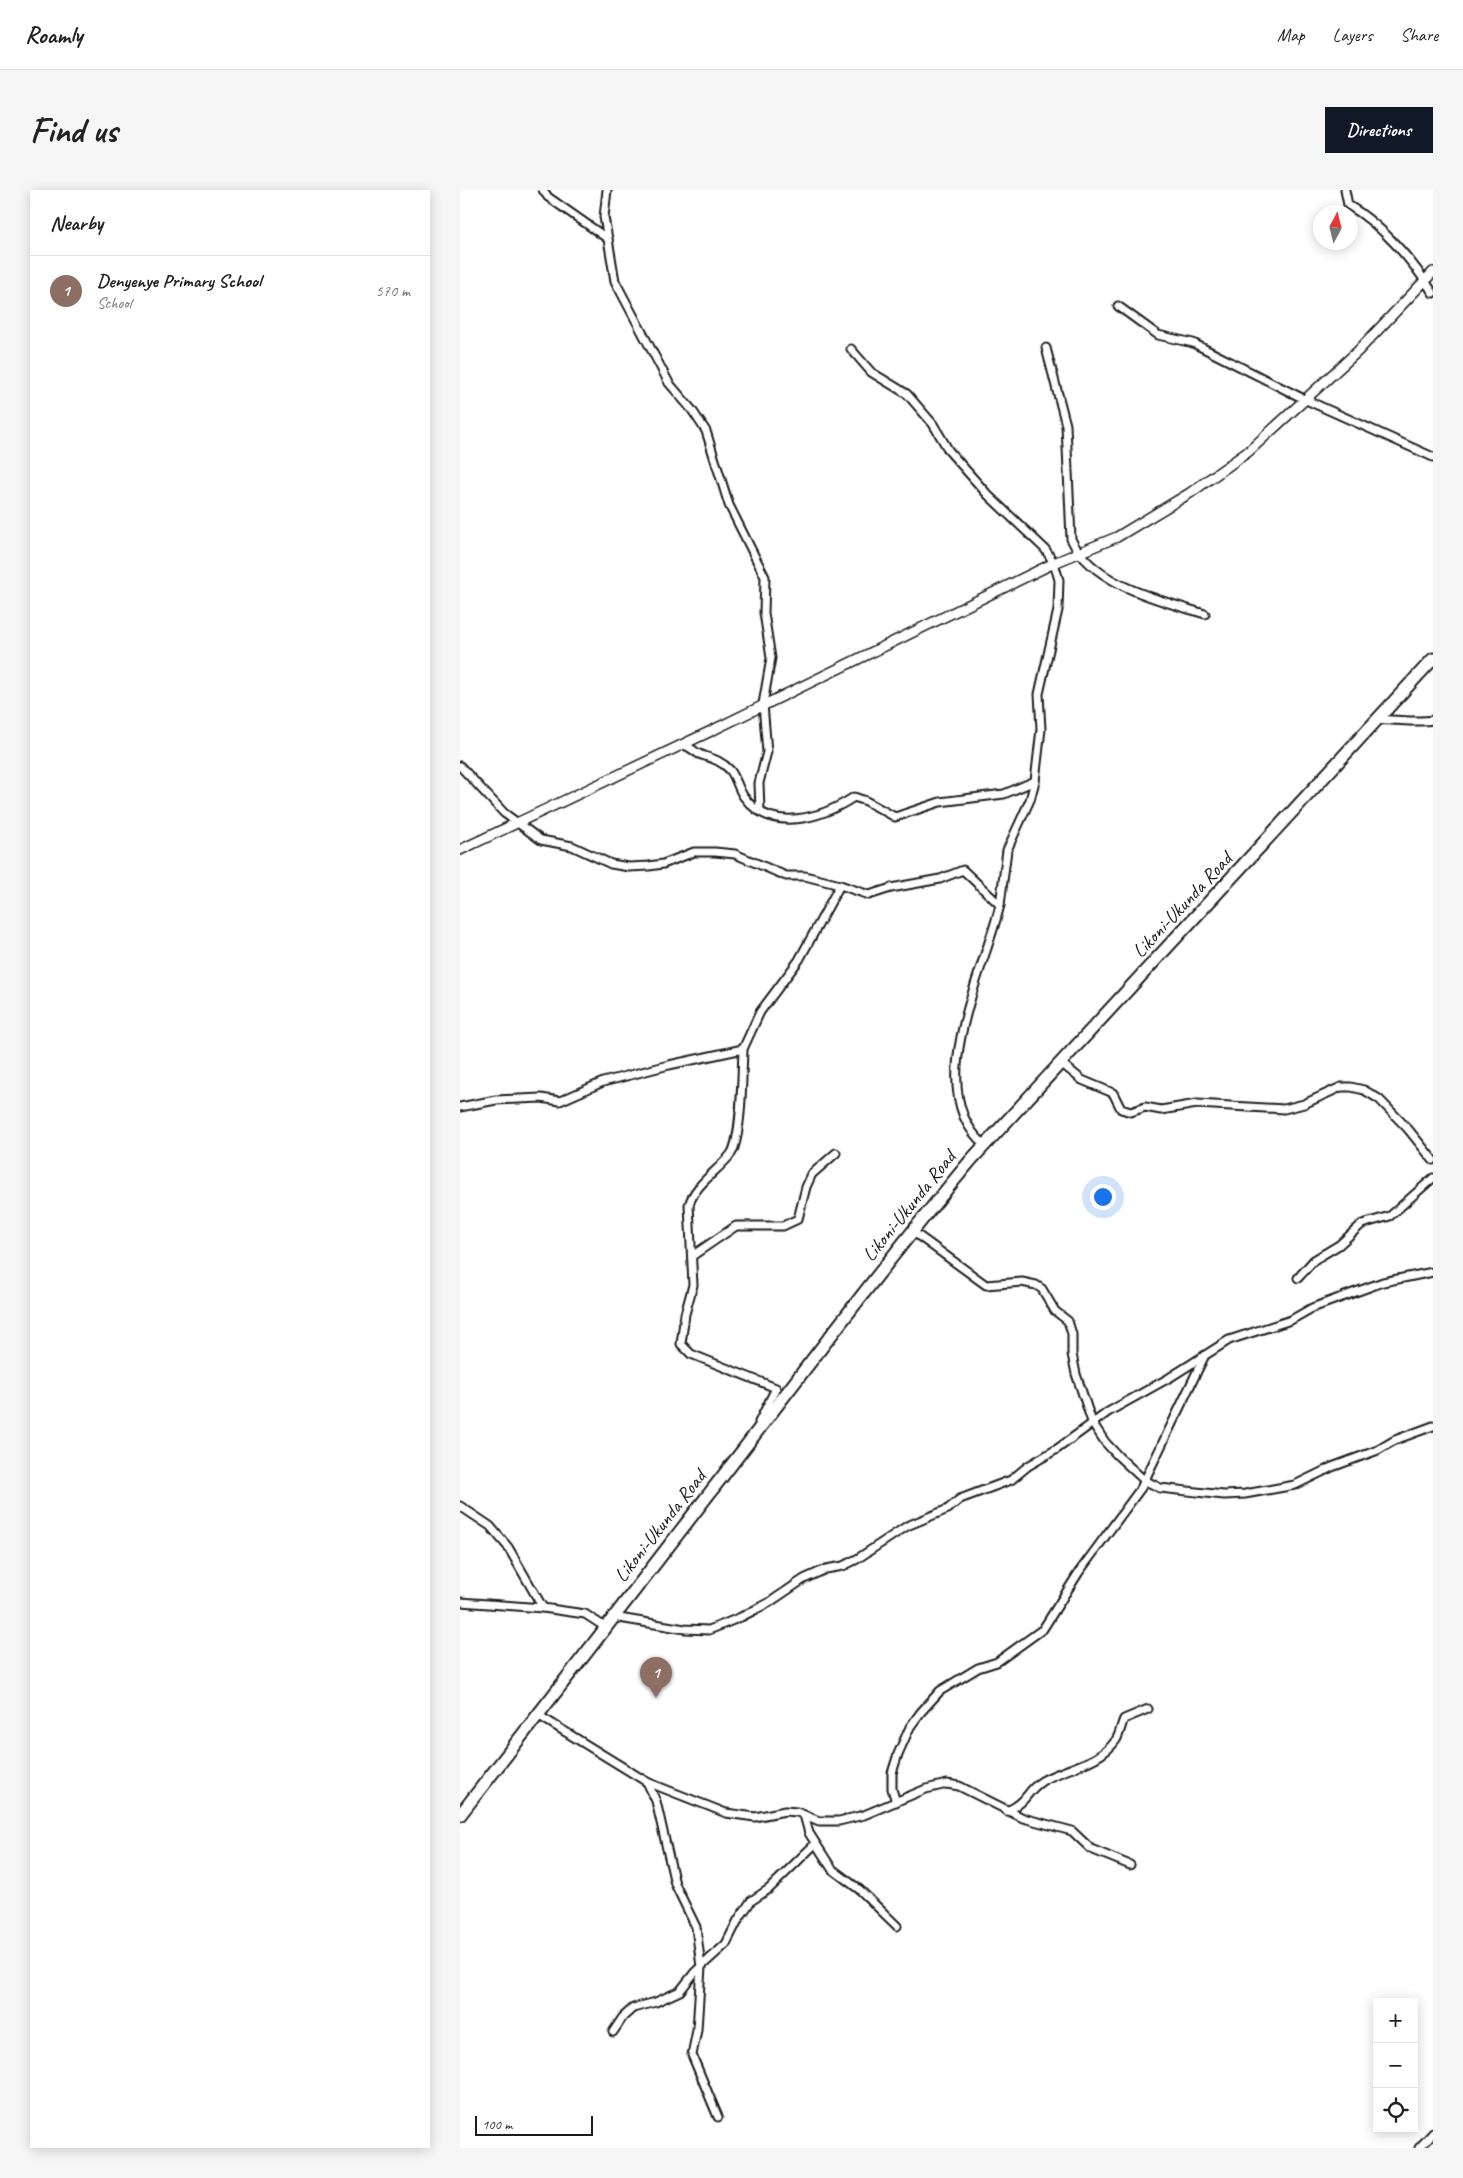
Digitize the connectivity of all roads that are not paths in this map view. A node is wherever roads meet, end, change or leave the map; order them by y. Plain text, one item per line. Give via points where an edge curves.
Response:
1 (543, 190) edge
2 (607, 190) edge
3 (1345, 190) edge
4 (608, 239) junction
5 (1433, 272) edge
6 (1425, 280) junction
7 (1433, 293) edge
8 (1118, 306) dead end
9 (1046, 348) dead end
10 (851, 349) dead end
11 (1304, 399) junction
12 (1433, 457) edge
13 (1078, 554) junction
14 (1054, 563) junction
15 (1205, 614) dead end
16 (1433, 659) edge
17 (763, 704) junction
18 (1378, 720) junction
19 (1433, 720) edge
20 (683, 744) junction
21 (460, 766) edge
22 (1035, 781) junction
23 (760, 811) junction
24 (518, 821) junction
25 (460, 850) edge
26 (840, 885) junction
27 (1000, 905) junction
28 (743, 1049) junction
29 (1061, 1063) junction
30 (460, 1107) edge
31 (984, 1146) junction
32 (836, 1153) dead end
33 (1433, 1160) edge
34 (1433, 1178) edge
35 (912, 1231) junction
36 (692, 1256) junction
37 (1433, 1272) edge
38 (1298, 1278) dead end
39 (1205, 1355) junction
40 (1092, 1422) junction
41 (1433, 1426) edge
42 (751, 1440) junction
43 (1144, 1480) junction
44 (460, 1506) edge
45 (460, 1602) edge
46 (542, 1608) junction
47 (613, 1617) junction
48 (605, 1627) junction
49 (1148, 1709) dead end
50 (538, 1715) junction
51 (647, 1782) junction
52 (896, 1802) junction
53 (1007, 1811) junction
54 (460, 1815) edge
55 (804, 1816) junction
56 (815, 1844) junction
57 (1130, 1865) dead end
58 (897, 1926) dead end
59 (701, 1967) junction
60 (613, 2032) dead end
61 (718, 2117) dead end
62 (1433, 2133) edge
63 (1419, 2148) edge

1 - 4 street via 548,197
2 - 4 street via 604,217
3 - 6 street via 1348,205 1370,219 1394,242
4 - 17 street via 615,281 669,383 706,431 729,505 765,577 764,613 771,658
5 - 6 street
6 - 7 street
6 - 11 street via 1358,351
8 - 11 street via 1158,336 1193,343
9 - 13 street via 1066,425 1071,538
10 - 14 street via 871,372 907,394 988,495 1045,549
11 - 12 street
11 - 13 street via 1249,451 1190,493 1117,537
13 - 14 street
13 - 15 street via 1110,578 1156,600
14 - 17 street
14 - 22 street via 1059,580 1058,610 1039,694 1041,729
16 - 18 highway, Likoni-Ukunda Road
17 - 20 street
17 - 23 street via 767,752 759,783
18 - 19 street via 1400,719 1416,723
18 - 29 highway, Likoni-Ukunda Road
20 - 23 street via 716,759 730,770 743,796
20 - 24 street
21 - 24 street via 504,813
22 - 23 street via 1004,794 940,802 895,817 854,798 812,817 780,820
22 - 27 street via 1030,800 1007,850
24 - 25 street
24 - 26 street via 541,840 572,846 611,864 649,866 694,852 725,853 735,854 786,876 805,876
26 - 27 street via 869,895 940,879 963,870
26 - 28 street via 799,960 760,1012
27 - 31 street via 994,932 973,989 956,1072 962,1115 968,1128
28 - 30 street via 603,1082 560,1101 541,1098 496,1100
28 - 36 street via 737,1134 732,1152 692,1194
29 - 31 highway, Likoni-Ukunda Road
29 - 33 street via 1082,1080 1112,1093 1121,1109 1131,1112 1145,1107 1161,1110 1197,1104 1284,1109 1304,1104 1340,1087 1364,1090 1379,1099
31 - 35 highway, Likoni-Ukunda Road
32 - 36 street via 812,1174 798,1219 783,1226 736,1226
34 - 38 street via 1390,1216 1362,1224 1339,1245 1314,1260
35 - 40 street via 986,1285 1022,1282 1036,1284 1042,1289 1055,1311 1068,1321 1076,1374
35 - 42 highway, Likoni-Ukunda Road
36 - 42 street via 693,1285 681,1344 691,1354 776,1388
37 - 39 street via 1383,1282 1312,1308 1291,1320 1229,1340
39 - 40 street
39 - 43 street
40 - 43 street via 1105,1442
40 - 47 street via 1011,1480 907,1526 857,1559 843,1566 826,1568 804,1579 741,1618 709,1630
41 - 43 street via 1295,1485 1224,1495 1160,1488
42 - 47 highway, Likoni-Ukunda Road
43 - 52 street via 1042,1629 996,1662 978,1668 940,1691 921,1712 906,1736 892,1773
44 - 46 street via 490,1526 508,1547
45 - 46 street
46 - 48 street via 585,1614
47 - 48 highway, Likoni-Ukunda Road
48 - 50 highway, Likoni-Ukunda Road
49 - 53 street via 1124,1719 1117,1740 1103,1753 1042,1781 1020,1806
50 - 51 street
50 - 54 highway, Likoni-Ukunda Road
51 - 55 street via 726,1814 755,1816 785,1811
51 - 59 street via 656,1801 674,1884 696,1927
52 - 53 street via 947,1784 959,1786
52 - 55 street via 839,1821 819,1821
53 - 57 street via 1072,1831 1091,1849
55 - 56 street
56 - 58 street via 832,1868
56 - 59 street via 751,1902 726,1944
59 - 60 street via 680,1990 656,2002 633,2008
59 - 61 street via 692,2055
62 - 63 street

